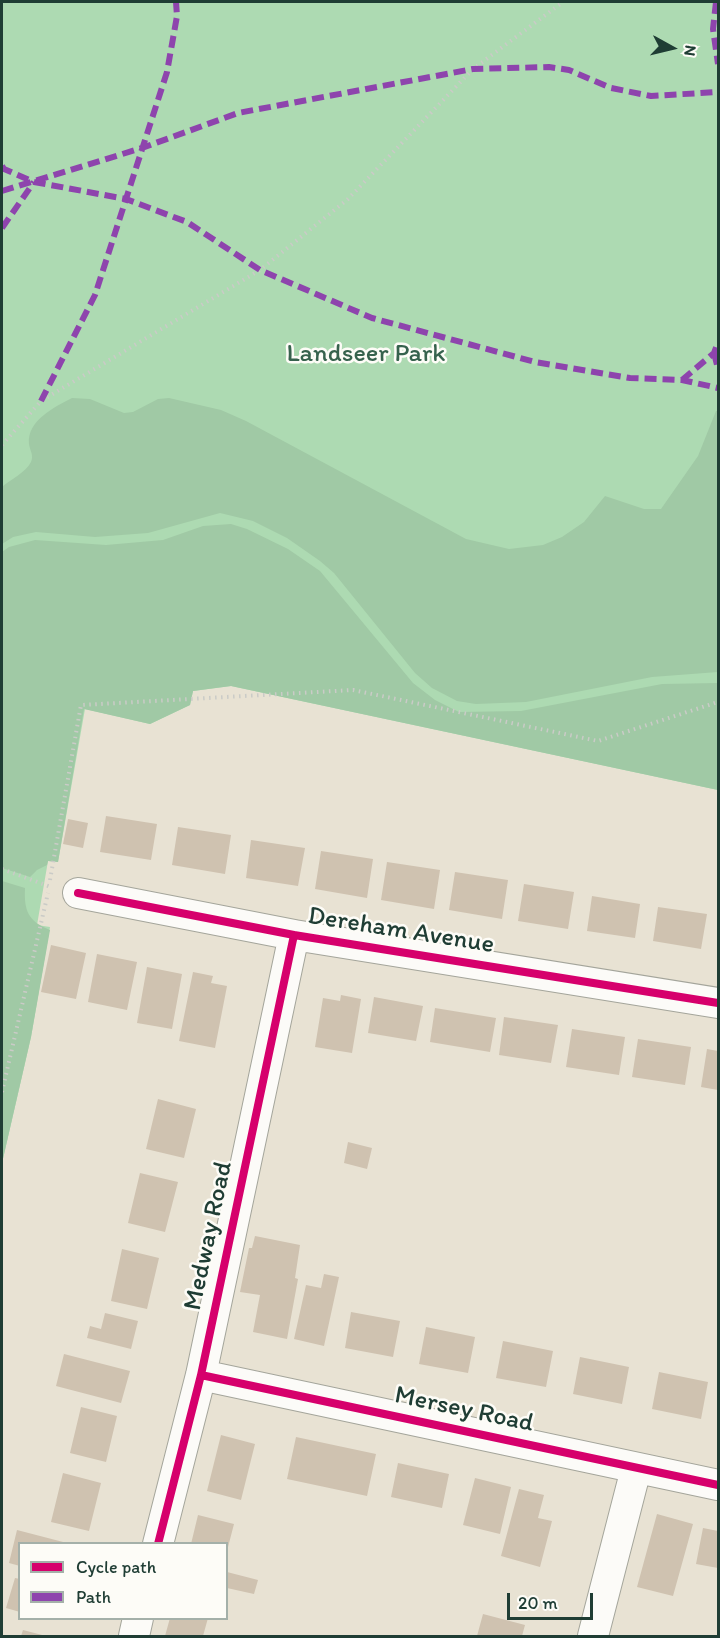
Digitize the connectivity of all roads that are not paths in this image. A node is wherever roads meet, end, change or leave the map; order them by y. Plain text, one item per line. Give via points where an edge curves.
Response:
1 (78, 893) road end
2 (294, 935) junction
3 (718, 1004) edge
4 (201, 1375) junction
5 (636, 1469) junction
6 (718, 1485) edge
7 (159, 1542) edge
8 (138, 1620) edge
9 (134, 1636) edge
10 (593, 1636) edge

1 - 2 street, Dereham Avenue
2 - 3 street, Dereham Avenue
2 - 4 street, Medway Road
4 - 5 street, Mersey Road
4 - 7 street, Medway Road
5 - 6 street, Mersey Road
5 - 10 street
8 - 9 street

